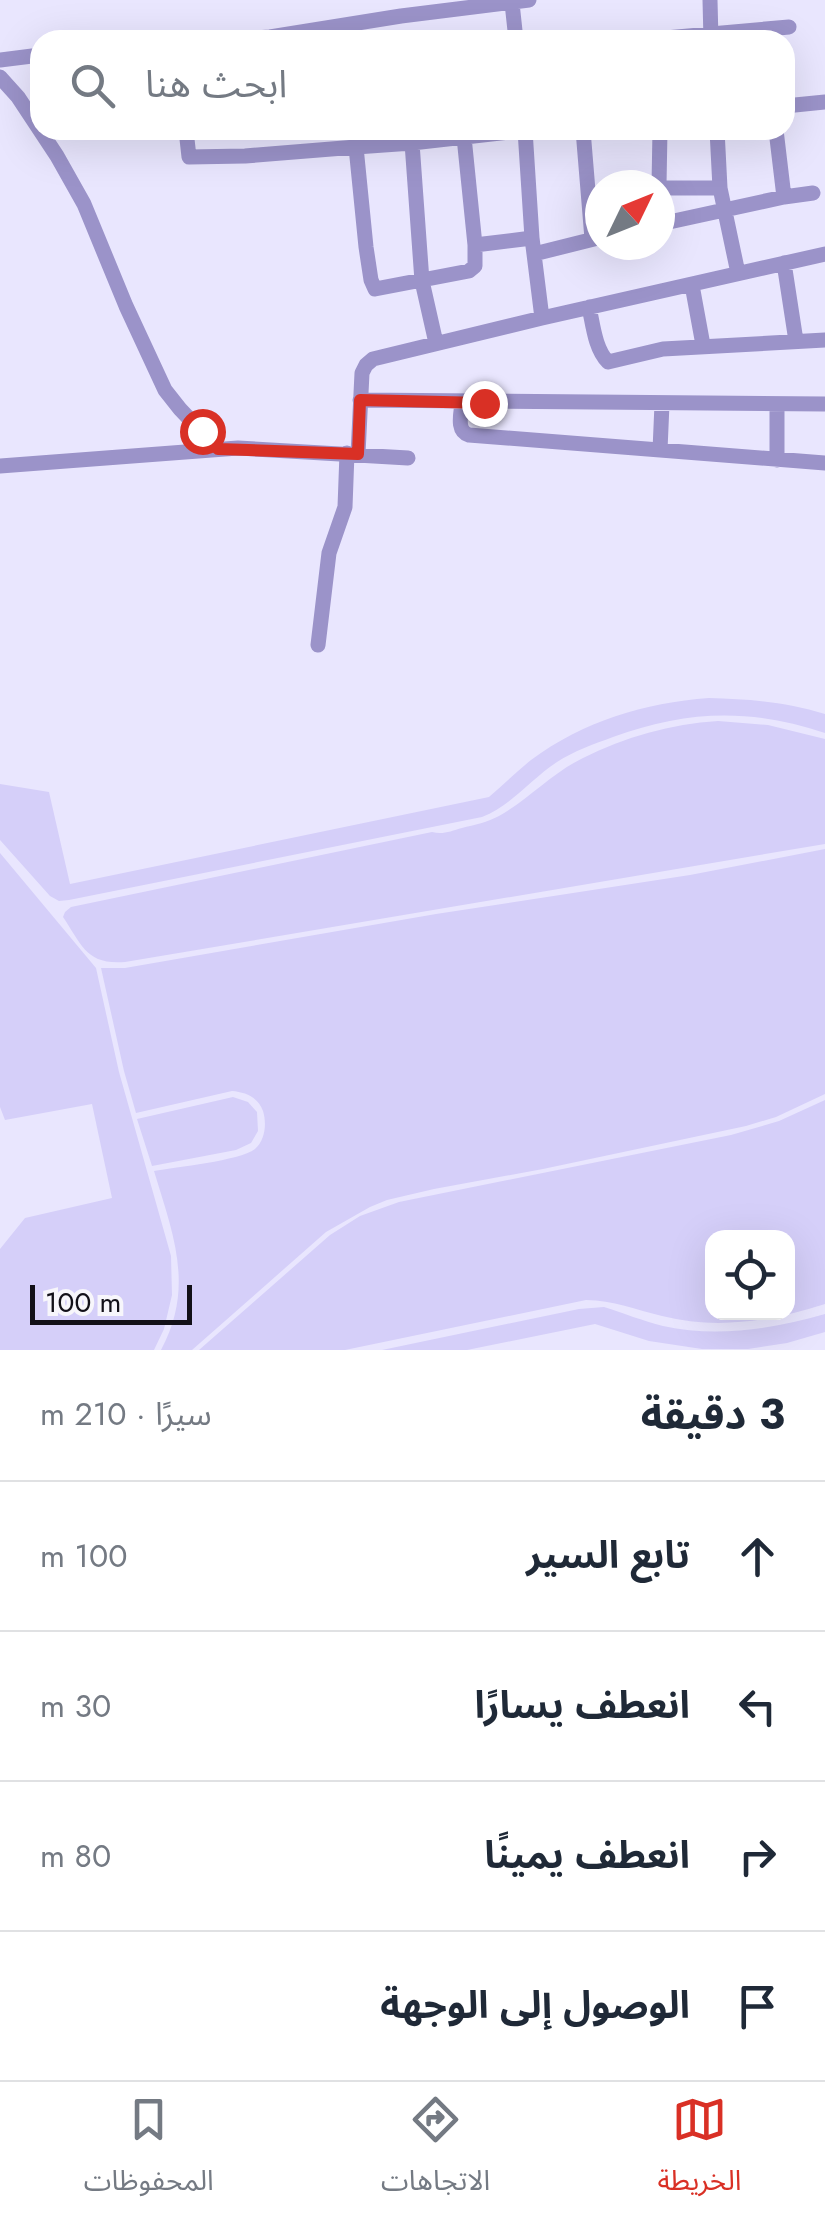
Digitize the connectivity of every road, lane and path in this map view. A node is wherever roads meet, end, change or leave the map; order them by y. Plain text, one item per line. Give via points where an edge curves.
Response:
1 (710, 0) edge
2 (520, 1) edge
3 (789, 26) dead end
4 (314, 30) edge
5 (517, 30) edge
6 (711, 30) edge
7 (779, 30) edge
8 (30, 56) edge
9 (0, 60) edge
10 (0, 76) edge
11 (825, 102) edge
12 (795, 105) edge
13 (30, 115) edge
14 (46, 140) edge
15 (187, 140) edge
16 (438, 140) edge
17 (464, 140) edge
18 (526, 140) edge
19 (585, 140) edge
20 (660, 140) edge
21 (717, 140) edge
22 (777, 140) edge
23 (412, 143) junction
24 (356, 146) junction
25 (588, 170) edge
26 (660, 170) edge
27 (675, 187) edge
28 (720, 188) junction
29 (812, 192) dead end
30 (784, 197) junction
31 (724, 212) junction
32 (675, 221) edge
33 (585, 239) edge
34 (475, 246) junction
35 (533, 246) junction
36 (825, 254) edge
37 (784, 263) junction
38 (738, 272) junction
39 (422, 281) junction
40 (692, 285) junction
41 (589, 307) junction
42 (542, 318) junction
43 (825, 340) edge
44 (796, 342) junction
45 (436, 343) junction
46 (703, 346) junction
47 (360, 400) junction
48 (462, 402) junction
49 (662, 404) junction
50 (777, 404) junction
51 (825, 404) edge
52 (218, 449) junction
53 (660, 450) junction
54 (352, 453) junction
55 (408, 458) dead end
56 (777, 460) junction
57 (825, 463) edge
58 (0, 466) edge
59 (318, 645) dead end

1 - 6 street
2 - 4 street
2 - 5 street
3 - 7 street
8 - 9 street
10 - 13 street
11 - 12 street
14 - 52 street via 84,204 166,390
15 - 24 street via 189,157
16 - 23 street
17 - 34 street
18 - 35 street
19 - 25 street
20 - 26 street
21 - 28 street
22 - 30 street
23 - 24 street
23 - 39 street
24 - 39 street via 372,285 379,290
27 - 28 street
28 - 31 street
29 - 30 street
30 - 31 street
31 - 32 street
31 - 38 street
33 - 35 street
34 - 35 street
34 - 39 street via 471,270
35 - 42 street
36 - 37 street
37 - 38 street
37 - 44 street
38 - 40 street
39 - 45 street
40 - 41 street
40 - 46 street
41 - 42 street
41 - 46 street via 608,362
42 - 45 street
43 - 44 street
44 - 46 street
45 - 47 street via 369,361
47 - 48 street
47 - 54 street
48 - 49 street
48 - 53 street via 461,428 470,436
49 - 50 street
49 - 53 street
50 - 51 street
50 - 56 street
52 - 54 street
52 - 58 street
53 - 56 street
54 - 55 street
54 - 59 street via 329,553
56 - 57 street

